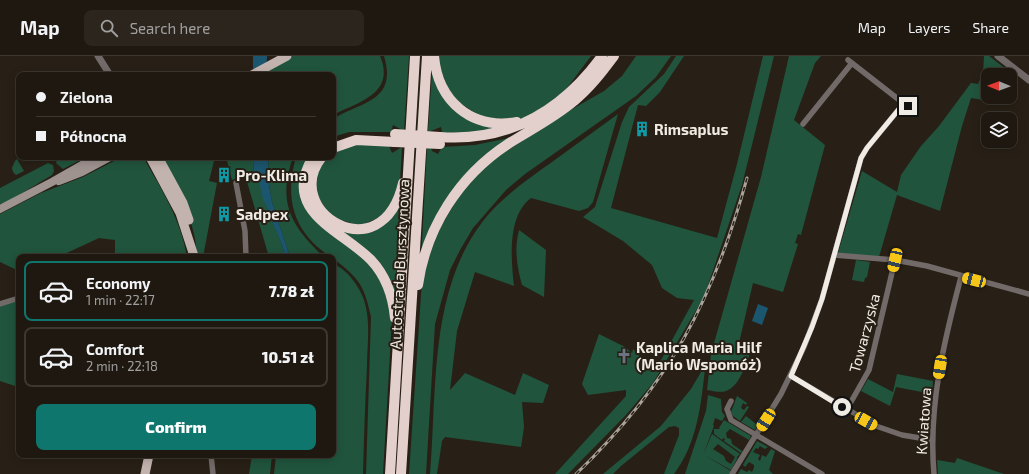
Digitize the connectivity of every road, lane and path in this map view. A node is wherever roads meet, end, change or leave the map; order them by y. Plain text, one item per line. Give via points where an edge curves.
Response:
1 (98, 56) edge
2 (288, 56) edge
3 (415, 56) edge
4 (427, 56) edge
5 (434, 56) edge
6 (602, 56) edge
7 (614, 56) edge
8 (998, 56) edge
9 (107, 72) edge
10 (258, 72) edge
11 (1029, 80) edge
12 (538, 120) junction
13 (803, 124) dead end
14 (395, 138) junction
15 (336, 139) edge
16 (336, 147) edge
17 (410, 154) junction
18 (91, 160) edge
19 (104, 160) edge
20 (152, 160) edge
21 (160, 160) edge
22 (312, 160) edge
23 (320, 160) edge
24 (52, 182) junction
25 (236, 183) dead end
26 (0, 209) edge
27 (193, 254) edge
28 (194, 254) edge
29 (246, 254) edge
30 (834, 255) junction
31 (895, 260) junction
32 (961, 277) junction
33 (1029, 294) edge
34 (16, 299) edge
35 (0, 304) edge
36 (411, 321) junction
37 (398, 348) junction
38 (791, 376) junction
39 (731, 401) dead end
40 (847, 409) junction
41 (756, 435) junction
42 (932, 440) junction
43 (148, 458) edge
44 (210, 458) edge
45 (145, 474) edge
46 (213, 474) edge
47 (390, 474) edge
48 (401, 474) edge
49 (732, 474) edge
50 (822, 474) edge
51 (934, 474) edge

1 - 9 street
2 - 10 main road
3 - 17 highway, Autostrada Bursztynowa
4 - 36 highway, Autostrada Bursztynowa
5 - 12 highway via 436,72 444,91 465,113 493,123
6 - 12 highway via 585,79
7 - 12 highway via 582,95 566,107
8 - 11 street
12 - 14 highway, bridge via 487,135 440,140
12 - 36 highway via 488,158 451,200 426,250
13 - 30 street via 850,62 906,105 861,158
14 - 15 highway via 353,134
14 - 16 highway via 356,140
17 - 23 highway via 400,196 393,210 380,222 359,229 336,224 325,216 317,205 313,193 313,179
17 - 37 highway, Autostrada Bursztynowa
18 - 24 main road
19 - 24 main road via 82,172
20 - 27 main road via 180,213
21 - 28 main road via 183,203 192,229
22 - 37 highway via 305,184 311,209 320,220 367,256 382,275 390,291
24 - 26 main road
25 - 29 street via 245,231
30 - 31 street
30 - 38 street via 812,327
31 - 32 street via 927,266
31 - 40 street, Towarzyska via 869,370
32 - 33 street
32 - 42 street, Kwiatowa via 942,354
34 - 35 street
36 - 48 highway, Autostrada Bursztynowa
37 - 47 highway, Autostrada Bursztynowa
38 - 40 street
38 - 41 street
39 - 41 street via 727,409 731,420
40 - 42 street via 888,431
41 - 49 street
41 - 50 street
42 - 51 street, Kwiatowa
43 - 45 main road
44 - 46 street

